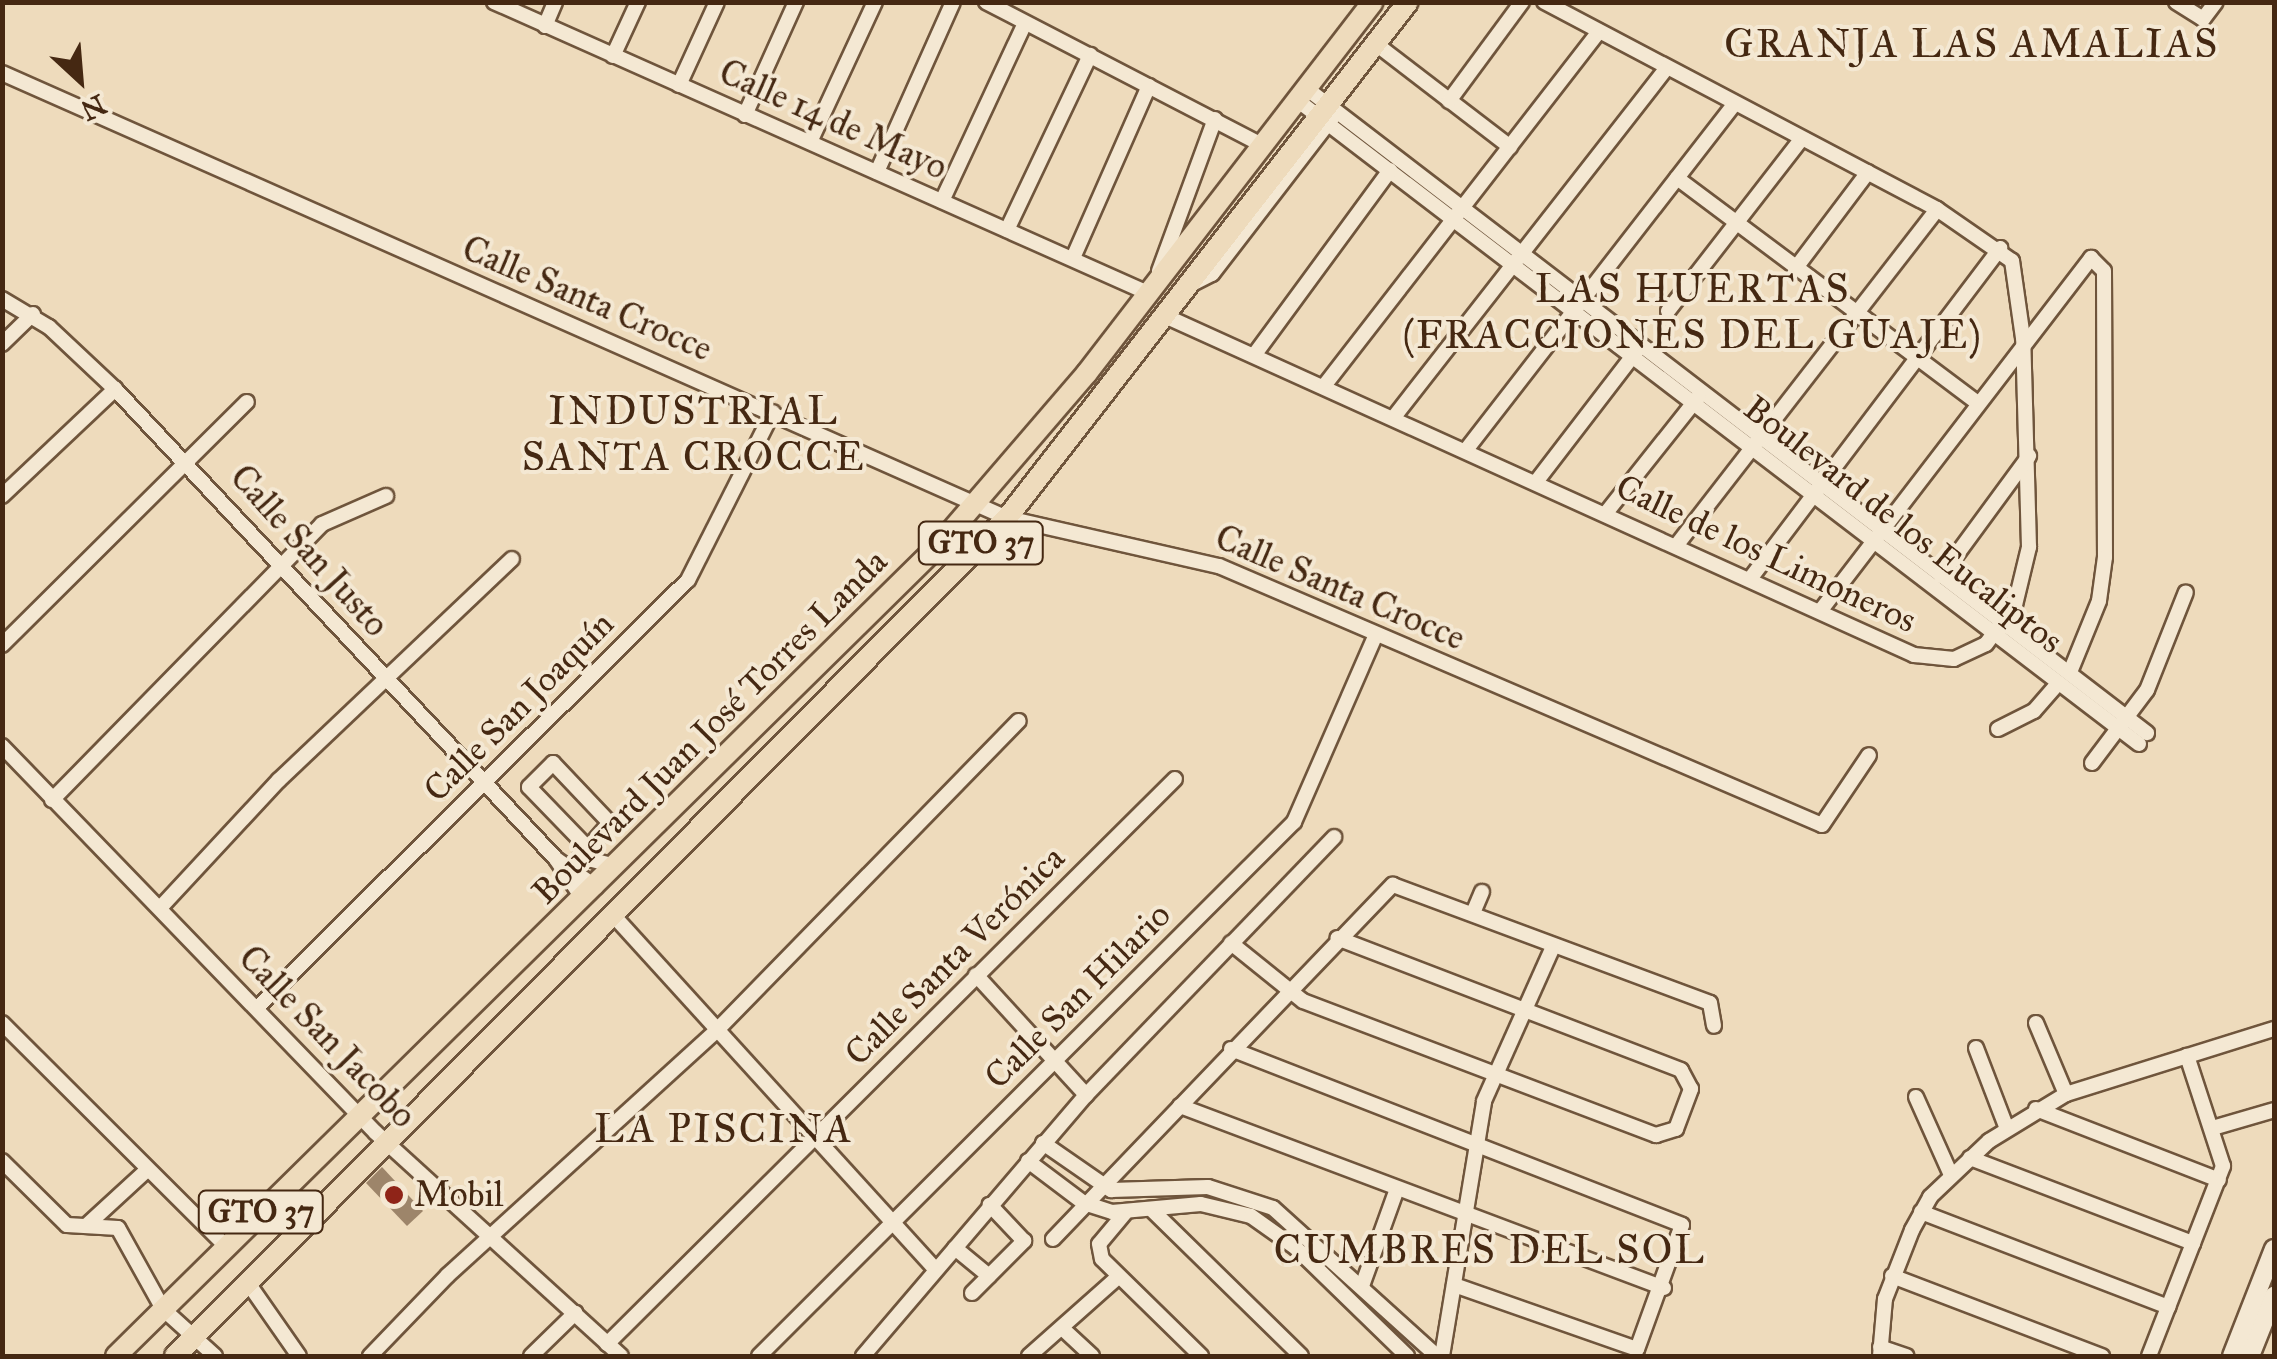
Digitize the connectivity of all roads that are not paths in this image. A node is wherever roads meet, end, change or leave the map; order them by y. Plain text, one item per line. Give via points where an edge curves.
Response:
1 (555, 2) edge
2 (638, 2) edge
3 (717, 2) edge
4 (796, 2) edge
5 (874, 2) edge
6 (953, 2) edge
7 (986, 2) edge
8 (1373, 2) edge
9 (1408, 2) edge
10 (1522, 2) edge
11 (1544, 2) edge
12 (2176, 2) edge
13 (2216, 2) edge
14 (496, 3) edge
15 (1024, 23) junction
16 (544, 26) junction
17 (1598, 33) junction
18 (1376, 44) junction
19 (1090, 55) junction
20 (613, 56) junction
21 (1665, 70) junction
22 (2, 73) edge
23 (679, 86) junction
24 (1149, 86) junction
25 (1302, 94) junction
26 (1449, 102) junction
27 (1734, 105) junction
28 (1328, 113) junction
29 (746, 115) junction
30 (1215, 120) junction
31 (1800, 141) junction
32 (810, 142) junction
33 (1262, 145) junction
34 (1510, 146) junction
35 (1390, 170) junction
36 (876, 172) junction
37 (1868, 172) junction
38 (1677, 178) junction
39 (942, 201) junction
40 (1937, 209) junction
41 (1458, 213) junction
42 (1737, 224) junction
43 (1007, 230) junction
44 (2000, 248) junction
45 (1516, 257) junction
46 (1073, 258) junction
47 (1795, 270) junction
48 (1151, 290) junction
49 (2, 299) edge
50 (1578, 304) junction
51 (1668, 311) dead end
52 (33, 314) junction
53 (1165, 316) junction
54 (1855, 317) junction
55 (2023, 338) junction
56 (2, 344) edge
57 (1638, 350) junction
58 (1255, 354) junction
59 (1916, 362) junction
60 (1324, 386) junction
61 (115, 388) junction
62 (1699, 397) junction
63 (246, 402) dead end
64 (1976, 402) junction
65 (773, 412) junction
66 (1394, 417) junction
67 (1756, 442) junction
68 (1466, 450) junction
69 (2030, 455) junction
70 (185, 461) junction
71 (1536, 482) junction
72 (1818, 490) junction
73 (2, 496) edge
74 (386, 496) dead end
75 (978, 502) junction
76 (1606, 513) junction
77 (1007, 518) junction
78 (1877, 534) junction
79 (1676, 546) junction
80 (512, 559) dead end
81 (283, 564) junction
82 (1941, 576) junction
83 (1750, 580) junction
84 (2186, 592) dead end
85 (1821, 610) junction
86 (2000, 630) junction
87 (1376, 634) junction
88 (2, 645) edge
89 (2070, 672) junction
90 (386, 679) junction
91 (2058, 683) junction
92 (1020, 721) dead end
93 (2125, 725) junction
94 (1998, 729) dead end
95 (2143, 739) dead end
96 (2, 746) edge
97 (1869, 755) dead end
98 (2092, 763) dead end
99 (1174, 780) dead end
100 (485, 784) junction
101 (52, 800) junction
102 (1334, 837) dead end
103 (586, 846) junction
104 (618, 866) junction
105 (1482, 892) dead end
106 (590, 893) junction
107 (160, 908) junction
108 (1474, 913) junction
109 (612, 915) junction
110 (1338, 938) junction
111 (1232, 944) junction
112 (1553, 947) junction
113 (976, 976) junction
114 (1285, 991) junction
115 (257, 1008) junction
116 (1524, 1010) junction
117 (2, 1023) edge
118 (2036, 1024) dead end
119 (1714, 1026) dead end
120 (719, 1028) junction
121 (2274, 1028) edge
122 (1976, 1048) dead end
123 (1231, 1049) junction
124 (2186, 1056) junction
125 (1056, 1062) junction
126 (1494, 1073) junction
127 (2066, 1094) junction
128 (1086, 1095) junction
129 (1916, 1097) dead end
130 (1180, 1106) junction
131 (2036, 1109) junction
132 (2274, 1110) edge
133 (361, 1118) junction
134 (2006, 1126) junction
135 (2216, 1127) junction
136 (817, 1138) junction
137 (1043, 1142) junction
138 (1474, 1142) junction
139 (388, 1144) junction
140 (1970, 1158) junction
141 (2, 1161) edge
142 (1028, 1161) junction
143 (147, 1170) junction
144 (1951, 1174) junction
145 (2219, 1180) junction
146 (1100, 1186) junction
147 (1397, 1189) junction
148 (1084, 1203) junction
149 (990, 1205) junction
150 (1153, 1211) junction
151 (1922, 1212) junction
152 (1125, 1214) junction
153 (1463, 1214) junction
154 (894, 1222) junction
155 (86, 1227) junction
156 (495, 1234) junction
157 (1053, 1238) dead end
158 (2192, 1243) junction
159 (226, 1245) junction
160 (955, 1248) junction
161 (2274, 1250) edge
162 (935, 1269) junction
163 (2271, 1270) edge
164 (989, 1276) junction
165 (1892, 1276) junction
166 (1118, 1277) junction
167 (248, 1284) junction
168 (1454, 1285) junction
169 (1362, 1286) junction
170 (1664, 1288) junction
171 (972, 1293) dead end
172 (2274, 1296) edge
173 (2168, 1307) junction
174 (163, 1308) junction
175 (575, 1313) junction
176 (1062, 1328) junction
177 (195, 1336) junction
178 (608, 1344) junction
179 (1880, 1352) edge
180 (116, 1356) edge
181 (174, 1356) edge
182 (214, 1356) edge
183 (299, 1356) edge
184 (370, 1356) edge
185 (531, 1356) edge
186 (621, 1356) edge
187 (759, 1356) edge
188 (862, 1356) edge
189 (1029, 1356) edge
190 (1092, 1356) edge
191 (1201, 1356) edge
192 (1301, 1356) edge
193 (1407, 1356) edge
194 (1439, 1356) edge
195 (1906, 1356) edge
196 (2102, 1356) edge
197 (2149, 1356) edge
198 (2232, 1356) edge
199 (2250, 1356) edge

1 - 16 street
2 - 20 street
3 - 23 street
4 - 29 street
5 - 32 street
6 - 36 street
7 - 15 street
8 - 25 main road, Boulevard Juan José Torres Landa / GTO 37
9 - 18 main road, Boulevard Juan José Torres Landa / GTO 37
10 - 26 street
11 - 17 street
12 - 13 street via 2203,19
14 - 16 street, Calle 14 de Mayo
15 - 19 street
15 - 39 street
16 - 20 street, Calle 14 de Mayo
17 - 21 street
17 - 34 street
18 - 26 street
18 - 28 main road, Boulevard Juan José Torres Landa / GTO 37
19 - 24 street
19 - 43 street
20 - 23 street, Calle 14 de Mayo
21 - 27 street
21 - 45 street
22 - 65 street, Calle Santa Crocce
23 - 29 street, Calle 14 de Mayo
24 - 30 street
24 - 46 street
25 - 28 street, Boulevard de los Eucaliptos
25 - 33 main road, Boulevard Juan José Torres Landa / GTO 37
26 - 34 street
27 - 31 street
27 - 38 street
28 - 35 street, Boulevard de los Eucaliptos
28 - 41 street, Boulevard de los Eucaliptos
28 - 53 main road, Boulevard Juan José Torres Landa / GTO 37
29 - 32 street, Calle 14 de Mayo
30 - 33 street
30 - 48 street
31 - 37 street
31 - 42 street
32 - 36 street, Calle 14 de Mayo
33 - 48 main road, Boulevard Juan José Torres Landa / GTO 37
34 - 41 street
35 - 41 street, Boulevard de los Eucaliptos
35 - 58 street
36 - 39 street, Calle 14 de Mayo
37 - 40 street
37 - 47 street
38 - 42 street
38 - 50 street
39 - 43 street, Calle 14 de Mayo
40 - 44 street
40 - 54 street
41 - 45 street, Boulevard de los Eucaliptos
41 - 60 street
42 - 47 street
42 - 51 street
43 - 46 street, Calle 14 de Mayo
44 - 55 street via 2018,278
44 - 59 street
45 - 50 street, Boulevard de los Eucaliptos
45 - 66 street
46 - 48 street, Calle 14 de Mayo
47 - 54 street
48 - 75 main road, Boulevard Juan José Torres Landa / GTO 37
49 - 52 street, Calle San Justo
50 - 57 street, Boulevard de los Eucaliptos
50 - 68 street
52 - 56 street
52 - 61 street, Calle San Justo
53 - 58 street, Calle de los Limoneros
53 - 77 main road, Boulevard Juan José Torres Landa / GTO 37
54 - 59 street
54 - 67 street
55 - 64 street
55 - 69 street
55 - 89 street via 2091,258 2104,270 2105,557 2095,614
57 - 62 street, Boulevard de los Eucaliptos
57 - 71 street
58 - 60 street, Calle de los Limoneros
59 - 64 street
59 - 72 street
60 - 66 street, Calle de los Limoneros
61 - 70 street, Calle San Justo
61 - 73 street
62 - 67 street, Boulevard de los Eucaliptos
62 - 76 street
63 - 70 street
64 - 78 street
65 - 75 street, Calle Santa Crocce
65 - 100 street, Calle San Joaquín via 697,569
66 - 68 street, Calle de los Limoneros
67 - 72 street, Boulevard de los Eucaliptos
67 - 79 street
68 - 71 street, Calle de los Limoneros
69 - 82 street
69 - 86 street via 2027,568
70 - 81 street, Calle San Justo
70 - 88 street
71 - 76 street, Calle de los Limoneros
72 - 78 street, Boulevard de los Eucaliptos
72 - 83 street
74 - 81 street via 332,516
75 - 77 street, Calle Santa Crocce
75 - 104 main road, Boulevard Juan José Torres Landa / GTO 37
76 - 79 street, Calle de los Limoneros
77 - 87 street, Calle Santa Crocce via 1219,566
77 - 109 main road, Boulevard Juan José Torres Landa / GTO 37
78 - 82 street, Boulevard de los Eucaliptos
78 - 85 street
78 - 86 street, Boulevard de los Eucaliptos
79 - 83 street, Calle de los Limoneros
80 - 90 street
81 - 90 street, Calle San Justo
81 - 101 street
82 - 86 street, Boulevard de los Eucaliptos
83 - 85 street, Calle de los Limoneros
84 - 93 street
85 - 86 street, Calle de los Limoneros via 1927,659 1954,659
86 - 89 street, Boulevard de los Eucaliptos
86 - 91 street, Boulevard de los Eucaliptos
87 - 97 street, Calle Santa Crocce via 1822,825
87 - 125 street, Calle San Hilario via 1300,814
89 - 93 street, Boulevard de los Eucaliptos
90 - 100 street, Calle San Justo
90 - 107 street
91 - 93 street, Boulevard de los Eucaliptos
91 - 94 street via 2034,711
92 - 120 street
93 - 95 street, Boulevard de los Eucaliptos
93 - 98 street
96 - 101 street, Calle San Jacobo
99 - 113 street, Calle Santa Verónica
100 - 106 street, Calle San Justo
100 - 115 street, Calle San Joaquín
101 - 107 street, Calle San Jacobo
102 - 111 street
103 - 103 street via 529,787 553,763 610,822
103 - 104 street via 584,860
104 - 106 main road, Boulevard Juan José Torres Landa / GTO 37
105 - 108 street
106 - 133 main road, Boulevard Juan José Torres Landa / GTO 37
107 - 115 street, Calle San Jacobo
108 - 110 street via 1392,885
108 - 112 street
109 - 120 street
109 - 139 main road, Boulevard Juan José Torres Landa / GTO 37
110 - 114 street
110 - 116 street
111 - 114 street
111 - 128 street
112 - 116 street
112 - 119 street via 1710,1003
113 - 125 street
113 - 136 street, Calle Santa Verónica
114 - 123 street
114 - 126 street
115 - 133 street, Calle San Jacobo
116 - 126 street
116 - 126 street via 1689,1077 1686,1102 1666,1136
117 - 143 street
118 - 127 street
120 - 136 street
120 - 156 street
121 - 124 street
122 - 134 street
123 - 130 street
123 - 138 street
124 - 127 street
124 - 135 street
125 - 128 street
125 - 154 street, Calle San Hilario
126 - 138 street
127 - 131 street
128 - 137 street
129 - 144 street
130 - 146 street
130 - 147 street
131 - 134 street
131 - 145 street
132 - 135 street
133 - 139 street, Calle San Jacobo
133 - 159 main road, Boulevard Juan José Torres Landa / GTO 37
134 - 140 street
135 - 145 street
136 - 154 street
136 - 178 street, Calle Santa Verónica
137 - 142 street
137 - 146 street
138 - 153 street
138 - 170 street via 1674,1216 1683,1232
139 - 156 street, Calle San Jacobo
139 - 167 main road, Boulevard Juan José Torres Landa / GTO 37
140 - 144 street
140 - 158 street
141 - 155 street via 62,1222
142 - 148 street
142 - 149 street
143 - 155 street
143 - 159 street
144 - 151 street
145 - 158 street
146 - 148 street
146 - 169 street via 1142,1192 1208,1186 1261,1201
147 - 153 street
147 - 169 street
148 - 152 street
148 - 157 street
149 - 160 street
149 - 164 street via 1024,1240
150 - 152 street
150 - 192 street
150 - 193 street via 1201,1204 1268,1225
151 - 165 street
151 - 173 street
152 - 166 street via 1098,1252
153 - 168 street
153 - 170 street
154 - 162 street
154 - 187 street, Calle San Hilario
155 - 174 street via 110,1225 126,1235
156 - 175 street, Calle San Jacobo
156 - 184 street
158 - 173 street
159 - 174 main road, Boulevard Juan José Torres Landa / GTO 37
160 - 162 street
160 - 164 street
161 - 163 street
162 - 188 street
163 - 198 street
164 - 171 street
165 - 179 street
165 - 196 street
166 - 176 street
166 - 191 street
167 - 177 main road, Boulevard Juan José Torres Landa / GTO 37
167 - 183 street
168 - 170 street via 1631,1350 1644,1344
168 - 194 street
169 - 194 street
172 - 199 street
173 - 197 street
174 - 177 street
174 - 180 main road, Boulevard Juan José Torres Landa / GTO 37
175 - 178 street, Calle San Jacobo
175 - 185 street
176 - 189 street
176 - 190 street
177 - 181 main road, Boulevard Juan José Torres Landa / GTO 37
177 - 182 street
178 - 186 street, Calle San Jacobo
179 - 195 street

